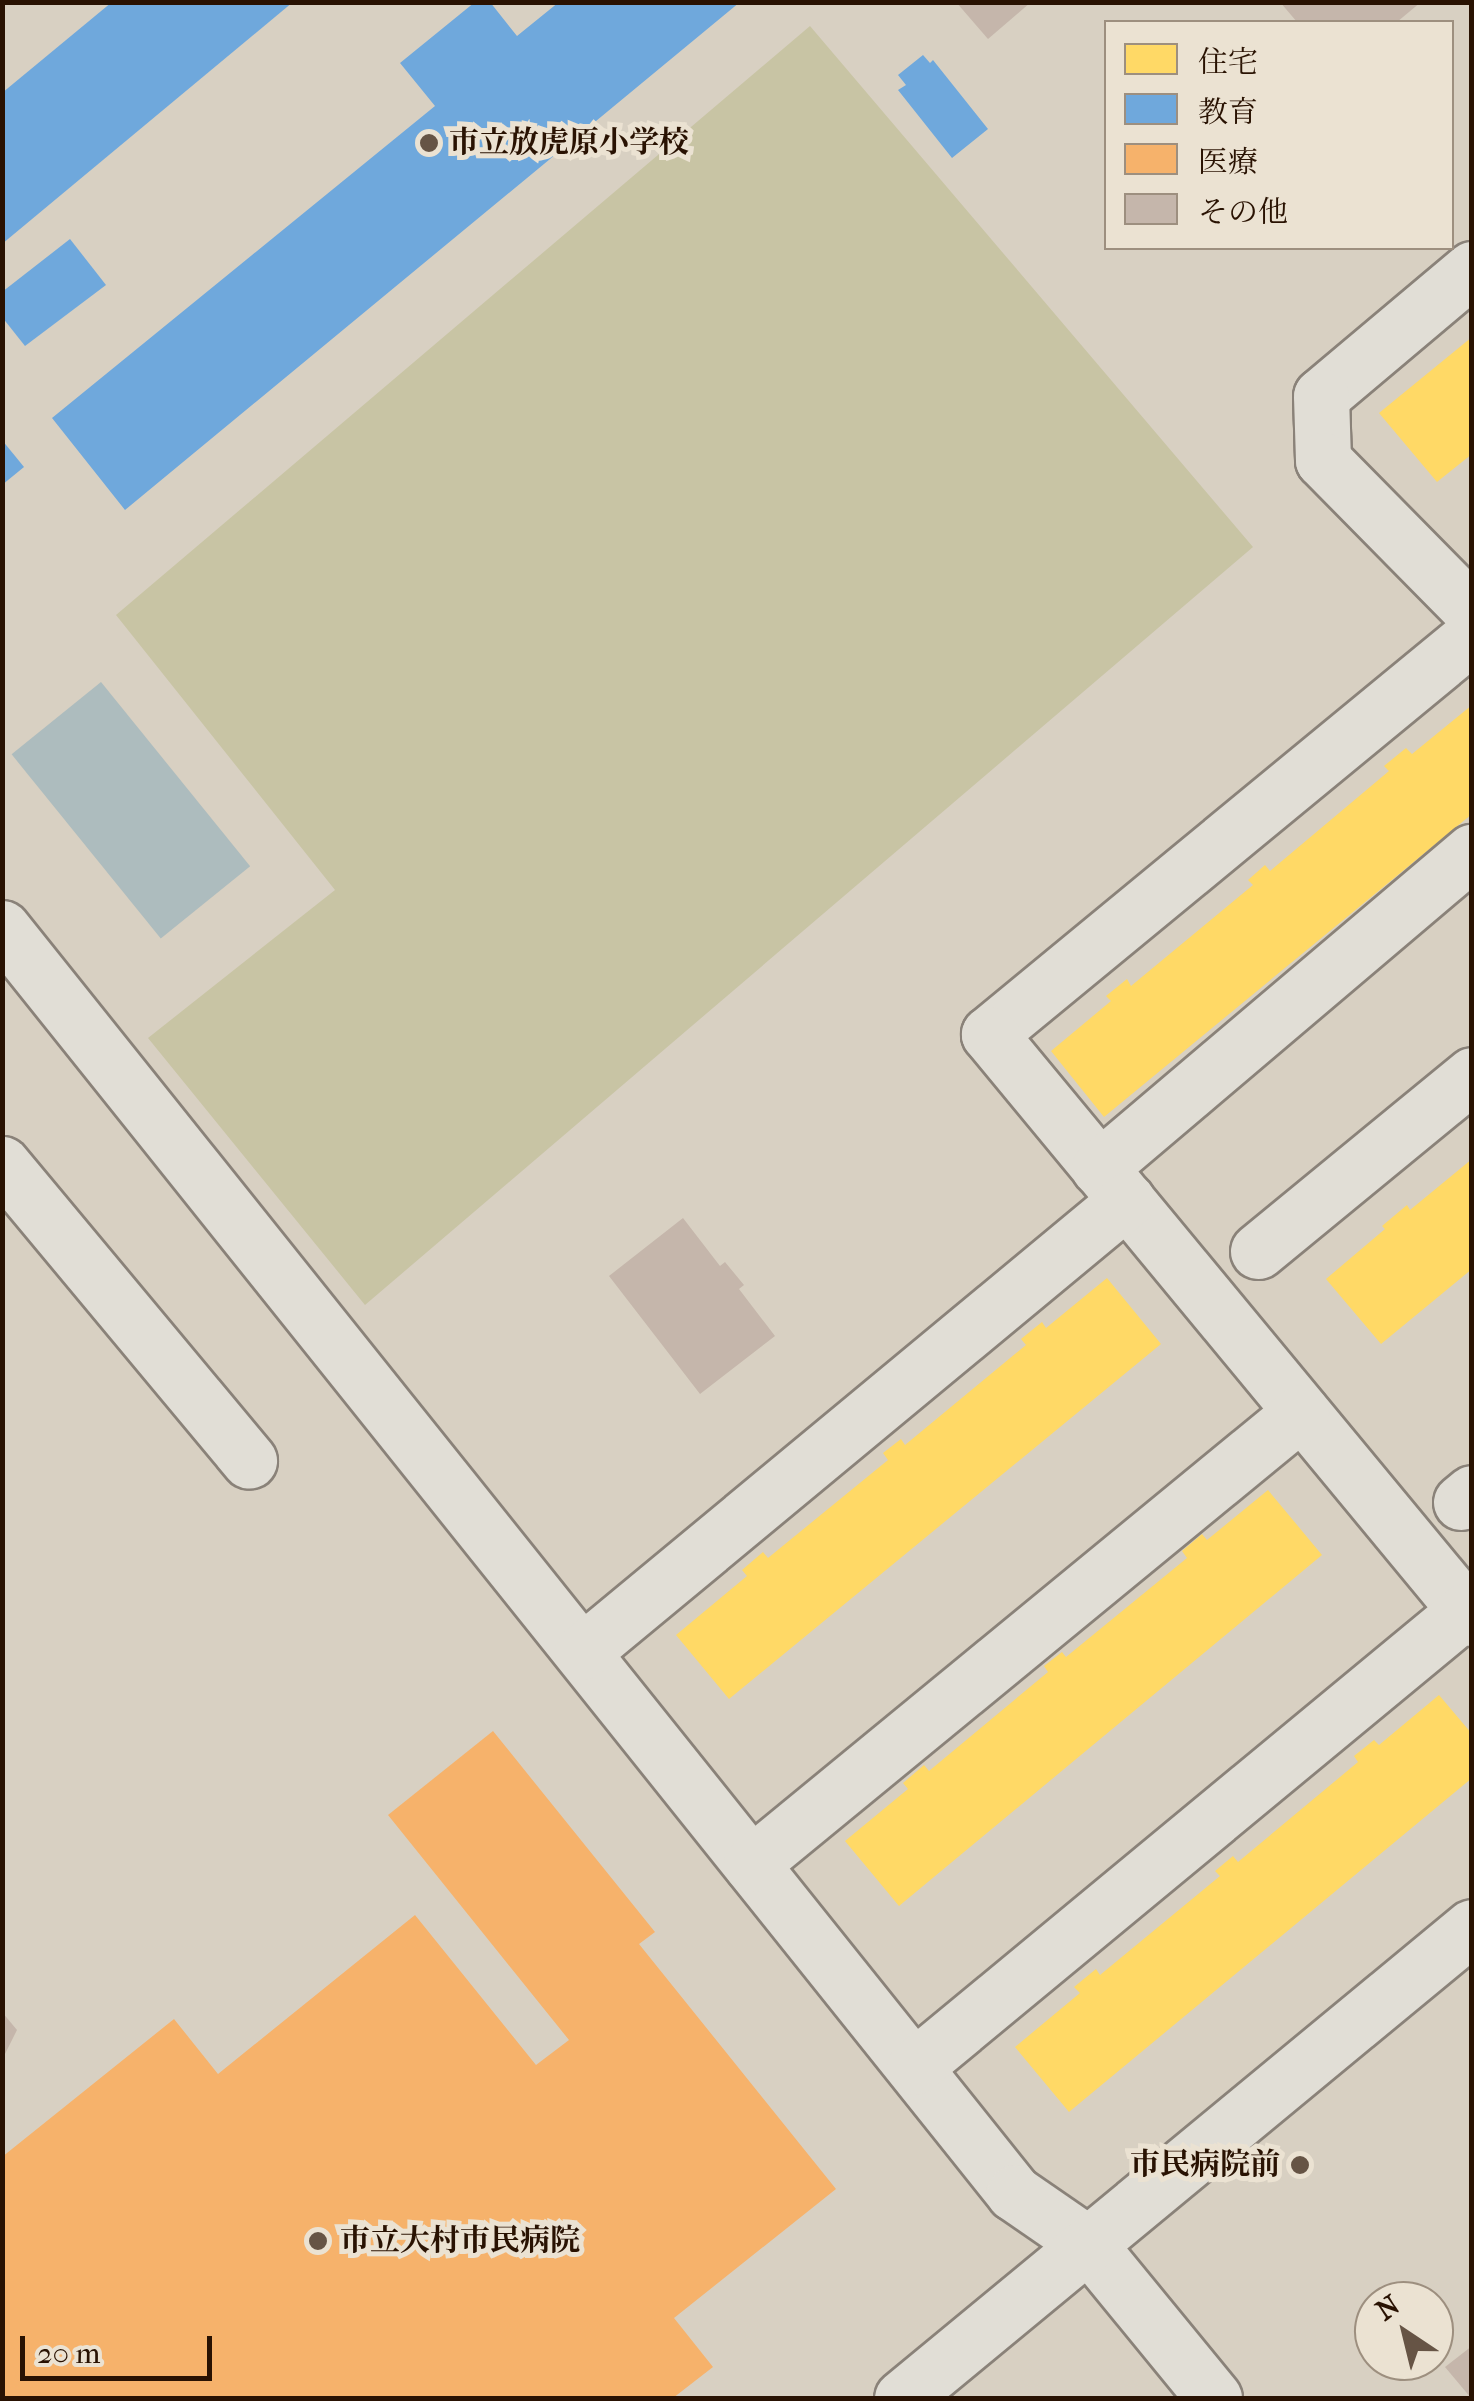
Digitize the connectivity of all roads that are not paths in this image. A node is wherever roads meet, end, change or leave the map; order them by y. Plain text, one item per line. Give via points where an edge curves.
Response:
1 (1472, 269) edge
2 (1468, 608) edge
3 (1472, 852) edge
4 (2, 928) edge
5 (1472, 1075) edge
6 (2, 1164) edge
7 (1113, 1184) junction
8 (1258, 1251) dead end
9 (1301, 1412) junction
10 (250, 1460) dead end
11 (1468, 1614) edge
12 (582, 1652) junction
13 (751, 1864) junction
14 (1472, 1927) edge
15 (914, 2067) junction
16 (1088, 2244) junction
17 (902, 2398) edge
18 (1214, 2398) edge

1 - 2 street via 1322,396 1322,460
2 - 7 street via 990,1034
3 - 7 street
4 - 12 street
5 - 8 street
6 - 10 street
7 - 9 street
7 - 12 street
9 - 11 street
9 - 13 street
11 - 15 street
12 - 13 street
13 - 15 street
14 - 16 street
15 - 16 street via 1014,2193
16 - 17 street
16 - 18 street

